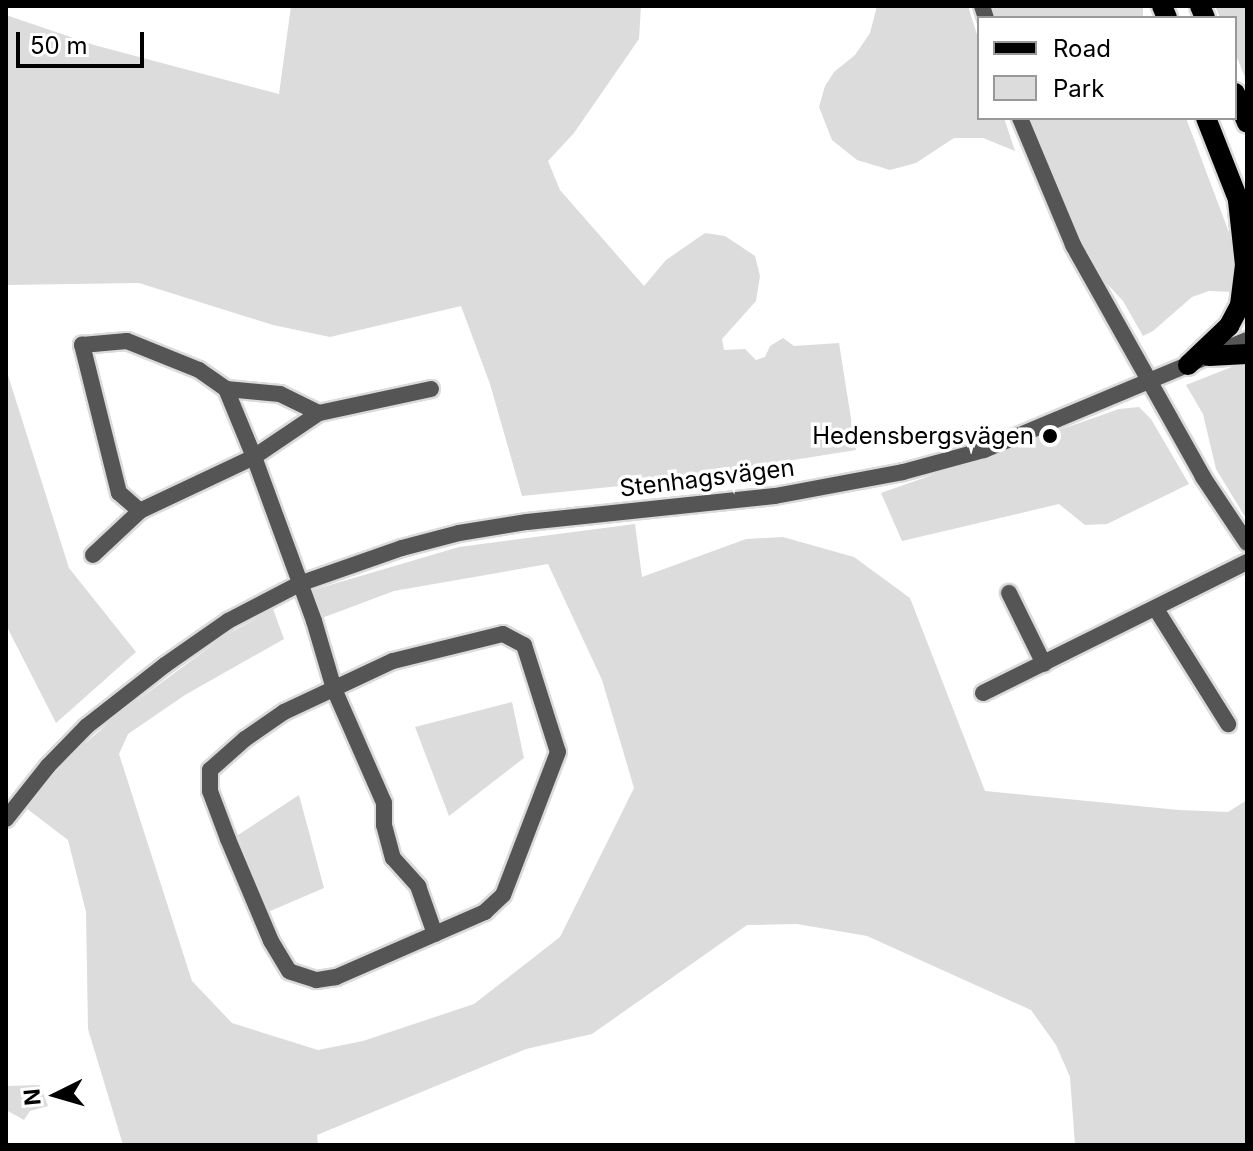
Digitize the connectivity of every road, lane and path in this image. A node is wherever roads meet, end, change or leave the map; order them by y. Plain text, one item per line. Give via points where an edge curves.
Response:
1 (1237, 98) edge
2 (1021, 120) edge
3 (1207, 120) edge
4 (1247, 123) edge
5 (1238, 201) junction
6 (1247, 223) edge
7 (1247, 340) edge
8 (1247, 354) edge
9 (1209, 356) junction
10 (1188, 365) junction
11 (1149, 382) junction
12 (226, 389) junction
13 (431, 389) dead end
14 (319, 413) junction
15 (254, 457) junction
16 (140, 511) junction
17 (1247, 543) edge
18 (93, 555) dead end
19 (1247, 562) edge
20 (299, 584) junction
21 (1009, 593) dead end
22 (1156, 609) junction
23 (1044, 664) junction
24 (334, 689) junction
25 (983, 693) dead end
26 (1228, 724) dead end
27 (6, 819) edge
28 (435, 934) junction

1 - 4 main road
2 - 11 street via 1073,245
3 - 5 main road
5 - 6 main road
5 - 10 main road via 1245,265 1240,305 1229,326
7 - 9 street, Stenhagsvägen
8 - 9 main road
9 - 10 street, Stenhagsvägen
10 - 11 street, Stenhagsvägen
11 - 17 street
11 - 20 street, Stenhagsvägen via 984,450 903,472 775,496 459,533
12 - 14 street via 280,394
12 - 15 street
12 - 16 street via 199,370 127,341 82,345 119,493
13 - 14 street
14 - 15 street
15 - 16 street
15 - 20 street
16 - 18 street
19 - 22 street
20 - 24 street
20 - 27 street, Stenhagsvägen via 228,621 87,726
21 - 23 street
22 - 23 street
22 - 26 street
23 - 25 street
24 - 28 street via 384,803 393,858 418,886
24 - 28 street via 284,712 210,770 210,791 228,839 271,941 289,971 303,978 336,977
24 - 28 street via 393,661 453,645 503,634 524,645 558,752 503,895 485,912

